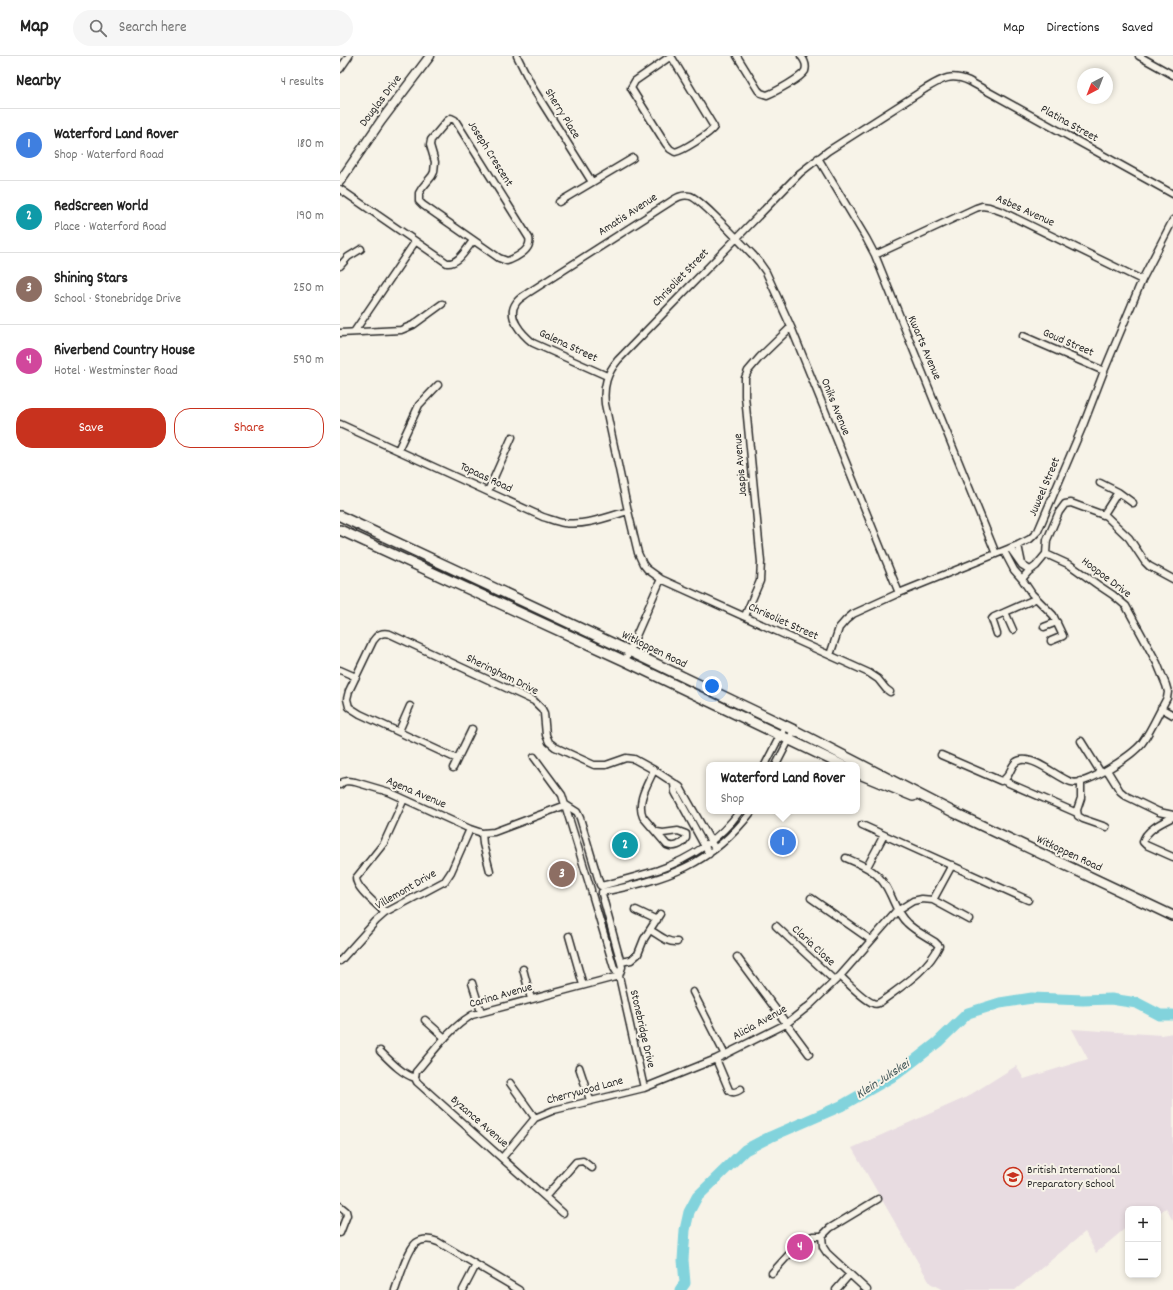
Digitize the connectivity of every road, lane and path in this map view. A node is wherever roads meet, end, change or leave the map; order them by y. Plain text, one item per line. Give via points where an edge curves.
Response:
1 (349, 56) edge
2 (430, 56) edge
3 (517, 56) edge
4 (671, 56) edge
5 (737, 56) edge
6 (802, 56) edge
7 (1142, 57) edge
8 (340, 69) edge
9 (1173, 75) edge
10 (952, 77) joint
11 (633, 158) dead end
12 (818, 158) junction
13 (340, 181) edge
14 (592, 182) junction
15 (340, 189) edge
16 (1173, 194) edge
17 (558, 202) dead end
18 (1173, 220) edge
19 (736, 238) junction
20 (473, 241) junction
21 (415, 242) junction
22 (360, 249) dead end
23 (875, 255) junction
24 (340, 266) edge
25 (1142, 280) junction
26 (528, 293) joint
27 (442, 304) dead end
28 (790, 327) junction
29 (354, 332) junction
30 (340, 333) edge
31 (1023, 336) dead end
32 (1104, 371) junction
33 (607, 376) junction
34 (438, 385) dead end
35 (340, 424) edge
36 (512, 437) dead end
37 (398, 450) junction
38 (1100, 483) dead end
39 (488, 491) junction
40 (1118, 492) junction
41 (1133, 503) dead end
42 (628, 512) junction
43 (1104, 514) junction
44 (340, 516) edge
45 (340, 530) edge
46 (1018, 545) junction
47 (1007, 550) junction
48 (996, 554) junction
49 (1046, 554) junction
50 (1022, 566) junction
51 (1030, 570) junction
52 (661, 579) junction
53 (1022, 579) junction
54 (1173, 579) edge
55 (899, 593) junction
56 (1035, 599) junction
57 (1006, 612) junction
58 (745, 616) junction
59 (1057, 622) junction
60 (1044, 627) dead end
61 (1013, 630) dead end
62 (997, 634) dead end
63 (1051, 641) dead end
64 (629, 652) junction
65 (830, 655) junction
66 (625, 661) junction
67 (340, 670) edge
68 (356, 677) junction
69 (890, 692) dead end
70 (410, 706) dead end
71 (1161, 708) junction
72 (1173, 714) edge
73 (784, 726) junction
74 (472, 729) dead end
75 (794, 730) junction
76 (399, 731) junction
77 (780, 735) junction
78 (789, 739) junction
79 (1081, 741) dead end
80 (941, 755) dead end
81 (534, 757) dead end
82 (457, 759) junction
83 (766, 762) edge
84 (778, 762) edge
85 (836, 762) edge
86 (857, 762) edge
87 (860, 764) edge
88 (453, 768) dead end
89 (654, 770) junction
90 (1107, 770) junction
91 (1101, 773) junction
92 (860, 774) edge
93 (1004, 780) junction
94 (1081, 781) junction
95 (674, 784) junction
96 (340, 785) edge
97 (404, 799) junction
98 (566, 805) junction
99 (955, 812) junction
100 (1077, 813) junction
101 (737, 814) edge
102 (750, 814) edge
103 (1173, 816) edge
104 (862, 824) dead end
105 (1106, 827) dead end
106 (470, 828) junction
107 (482, 832) junction
108 (657, 832) dead end
109 (884, 835) junction
110 (711, 841) junction
111 (705, 846) junction
112 (715, 849) junction
113 (591, 854) junction
114 (709, 854) junction
115 (581, 856) junction
116 (1173, 857) edge
117 (846, 858) dead end
118 (952, 865) junction
119 (867, 867) junction
120 (490, 870) dead end
121 (647, 874) junction
122 (649, 882) junction
123 (601, 890) junction
124 (592, 892) junction
125 (811, 898) dead end
126 (933, 900) junction
127 (1028, 900) dead end
128 (636, 910) dead end
129 (897, 911) junction
130 (385, 913) junction
131 (660, 914) dead end
132 (1173, 916) edge
133 (657, 920) junction
134 (970, 920) dead end
135 (776, 926) dead end
136 (650, 930) junction
137 (612, 931) junction
138 (604, 933) junction
139 (569, 936) dead end
140 (871, 940) junction
141 (677, 942) dead end
142 (737, 957) dead end
143 (340, 960) edge
144 (621, 962) junction
145 (523, 969) dead end
146 (619, 976) junction
147 (840, 976) junction
148 (835, 981) junction
149 (472, 983) dead end
150 (583, 985) junction
151 (693, 992) dead end
152 (531, 999) junction
153 (481, 1012) junction
154 (425, 1020) dead end
155 (786, 1024) junction
156 (445, 1038) junction
157 (380, 1052) dead end
158 (809, 1054) dead end
159 (725, 1055) junction
160 (716, 1059) junction
161 (579, 1067) dead end
162 (415, 1078) junction
163 (510, 1083) dead end
164 (644, 1088) junction
165 (741, 1089) dead end
166 (590, 1100) junction
167 (535, 1118) junction
168 (502, 1158) junction
169 (592, 1168) dead end
170 (546, 1196) junction
171 (878, 1199) dead end
172 (340, 1206) edge
173 (563, 1213) dead end
174 (340, 1233) edge
175 (822, 1236) junction
176 (476, 1265) junction
177 (772, 1273) dead end
178 (850, 1274) junction
179 (395, 1290) edge
180 (463, 1290) edge
181 (519, 1290) edge
182 (836, 1290) edge
183 (867, 1290) edge

1 - 8 street
2 - 13 street, Douglas Drive
3 - 14 street, Sherry Place via 534,90
4 - 4 street via 635,81 631,88 670,150 675,152 705,136 714,127
5 - 6 street via 758,90 767,95 804,72 805,63
7 - 9 street
10 - 12 street, Chrisoliet Street via 930,87
10 - 16 street, Platina Street via 969,81
11 - 14 street
12 - 19 street, Chrisoliet Street
12 - 23 street, Kwarts Avenue
14 - 17 street
15 - 21 street
18 - 25 street, Juweel Street
19 - 26 street, Amatis Avenue via 695,199 682,196
19 - 28 street, Oniks Avenue via 754,255 763,268
19 - 33 street, Chrisoliet Street via 618,360
20 - 20 street, Joseph Crescent via 418,199 422,188 434,172 431,140 451,118 455,120 530,242 526,250 507,261
20 - 21 street via 457,260 450,263
21 - 29 street
22 - 24 street
23 - 25 street, Asbes Avenue via 985,206 1003,212
23 - 48 street, Kwarts Avenue
25 - 32 street, Juweel Street
26 - 33 street, Galena Street via 516,302 513,312 516,324 523,334 533,343
27 - 29 street via 404,329
28 - 55 street, Oniks Avenue
28 - 58 street, Jaspis Avenue via 751,367 745,378 761,562 760,581
29 - 30 street
31 - 32 street, Goud Street
32 - 46 street, Juweel Street via 1040,528 1030,539
33 - 42 street, Chrisoliet Street via 604,404
34 - 37 street via 419,405
35 - 37 street, Topaas Road
36 - 39 street
37 - 39 street, Topaas Road
38 - 40 street
39 - 42 street, Topaas Road via 543,517 565,523 583,522
40 - 41 street
40 - 43 street
42 - 52 street, Chrisoliet Street via 643,564
43 - 49 street via 1074,504 1068,503 1063,506 1047,540
43 - 54 street via 1129,538 1146,564
44 - 64 main road, Witkoppen Road
45 - 66 main road, Witkoppen Road
46 - 47 street, Juweel Street
46 - 50 street
47 - 48 street, Juweel Street
47 - 50 street
47 - 53 street via 1014,570
48 - 55 street, Juweel Street
49 - 51 street
49 - 71 street, Hoopoe Drive via 1070,564 1126,606 1166,684 1168,694
50 - 51 street
51 - 53 street
52 - 58 street, Chrisoliet Street
52 - 64 street
53 - 56 street
55 - 65 street, Juweel Street via 850,616 839,628
56 - 57 street
56 - 59 street
57 - 61 street
57 - 62 street via 993,618
58 - 65 street, Chrisoliet Street
59 - 60 street
59 - 63 street via 1063,636
64 - 66 street
64 - 73 main road, Witkoppen Road
65 - 69 street, Chrisoliet Street via 873,675
66 - 77 main road, Witkoppen Road
67 - 68 street
68 - 76 street, Sheringham Drive via 347,696 348,707
68 - 89 street, Sheringham Drive via 376,636 382,633 390,634 534,701 544,714 547,739 560,750 594,765 606,765 626,758 634,759
70 - 76 street
71 - 72 street
71 - 90 street, Hoopoe Drive via 1140,745
73 - 75 main road, Witkoppen Road
73 - 77 street
74 - 82 street
75 - 78 street
75 - 86 main road, Witkoppen Road
76 - 82 street, Sheringham Drive
77 - 78 main road, Witkoppen Road
77 - 83 street
78 - 84 street
78 - 85 main road, Witkoppen Road
79 - 91 street
80 - 93 street via 995,779
81 - 98 street, Stonebridge Drive via 562,795
82 - 88 street
87 - 99 main road, Witkoppen Road
89 - 95 street, Sheringham Drive
89 - 108 street via 640,808 643,817
90 - 91 street, Hoopoe Drive
90 - 103 street via 1123,794
91 - 94 street, Hoopoe Drive
92 - 99 main road, Witkoppen Road
93 - 94 street via 1014,763 1027,760 1070,782
93 - 100 street
94 - 100 street via 1081,798
95 - 110 street, Sheringham Drive via 680,787
95 - 111 street via 674,792
96 - 97 street, Agena Avenue via 347,781 355,782
97 - 106 street, Agena Avenue
97 - 130 street via 384,843 356,878 360,888
98 - 107 street, Agena Avenue via 494,832
98 - 113 street, Stonebridge Drive via 577,812
98 - 115 street, Stonebridge Drive
99 - 132 main road, Witkoppen Road
100 - 105 street via 1083,819
101 - 110 street
102 - 112 street
103 - 116 street via 1151,831 1143,842
104 - 109 street
106 - 107 street, Agena Avenue
106 - 130 street, Villemont Drive via 445,881
107 - 120 street
109 - 118 street
109 - 119 street
110 - 111 street
110 - 112 street, Sheringham Drive
111 - 114 street
111 - 121 street via 690,856
112 - 114 street
113 - 115 street
113 - 123 street, Stonebridge Drive
114 - 122 street via 680,871
115 - 124 street, Stonebridge Drive
117 - 119 street
118 - 126 street
118 - 127 street
119 - 129 street via 883,880
121 - 122 street
121 - 123 street
122 - 123 street
123 - 124 street via 596,896
123 - 124 street via 595,885
123 - 137 street, Stonebridge Drive
124 - 138 street, Stonebridge Drive
125 - 140 street
126 - 129 street, Alicia Avenue via 913,901
126 - 134 street
128 - 133 street
129 - 140 street, Alicia Avenue
129 - 147 street via 906,923 937,944 937,949 929,962 877,1004 872,1003
130 - 143 street, Villemont Drive
131 - 133 street
133 - 136 street
135 - 148 street, Claria Close
136 - 141 street via 667,941
136 - 144 street via 636,957
137 - 138 street
137 - 144 street, Stonebridge Drive
138 - 146 street, Stonebridge Drive via 614,968
139 - 150 street
140 - 147 street, Alicia Avenue
142 - 155 street
144 - 146 street, Stonebridge Drive
145 - 152 street
146 - 150 street, Carina Avenue
146 - 164 street, Stonebridge Drive
147 - 148 street, Alicia Avenue
148 - 155 street, Alicia Avenue
149 - 153 street
150 - 152 street, Carina Avenue
151 - 159 street
152 - 153 street, Carina Avenue
153 - 156 street, Carina Avenue via 462,1021
154 - 156 street
155 - 158 street
155 - 159 street, Alicia Avenue
156 - 162 street, Carina Avenue via 416,1072
157 - 162 street, Byzance Avenue via 403,1072
159 - 160 street, Alicia Avenue
160 - 164 street, Alicia Avenue
160 - 165 street via 729,1090 733,1092
161 - 166 street
162 - 168 street, Byzance Avenue
163 - 167 street
164 - 166 street, Cherrywood Lane
166 - 167 street, Cherrywood Lane via 549,1111
167 - 168 street, Cherrywood Lane
168 - 170 street, Byzance Avenue
169 - 170 street via 583,1161 576,1162
170 - 173 street, Byzance Avenue
171 - 175 street via 830,1228
172 - 174 street via 347,1215
175 - 177 street via 802,1240
175 - 178 street via 824,1250
176 - 179 street via 438,1242 420,1241 411,1250
176 - 180 street
176 - 181 street
178 - 182 street
178 - 183 street

